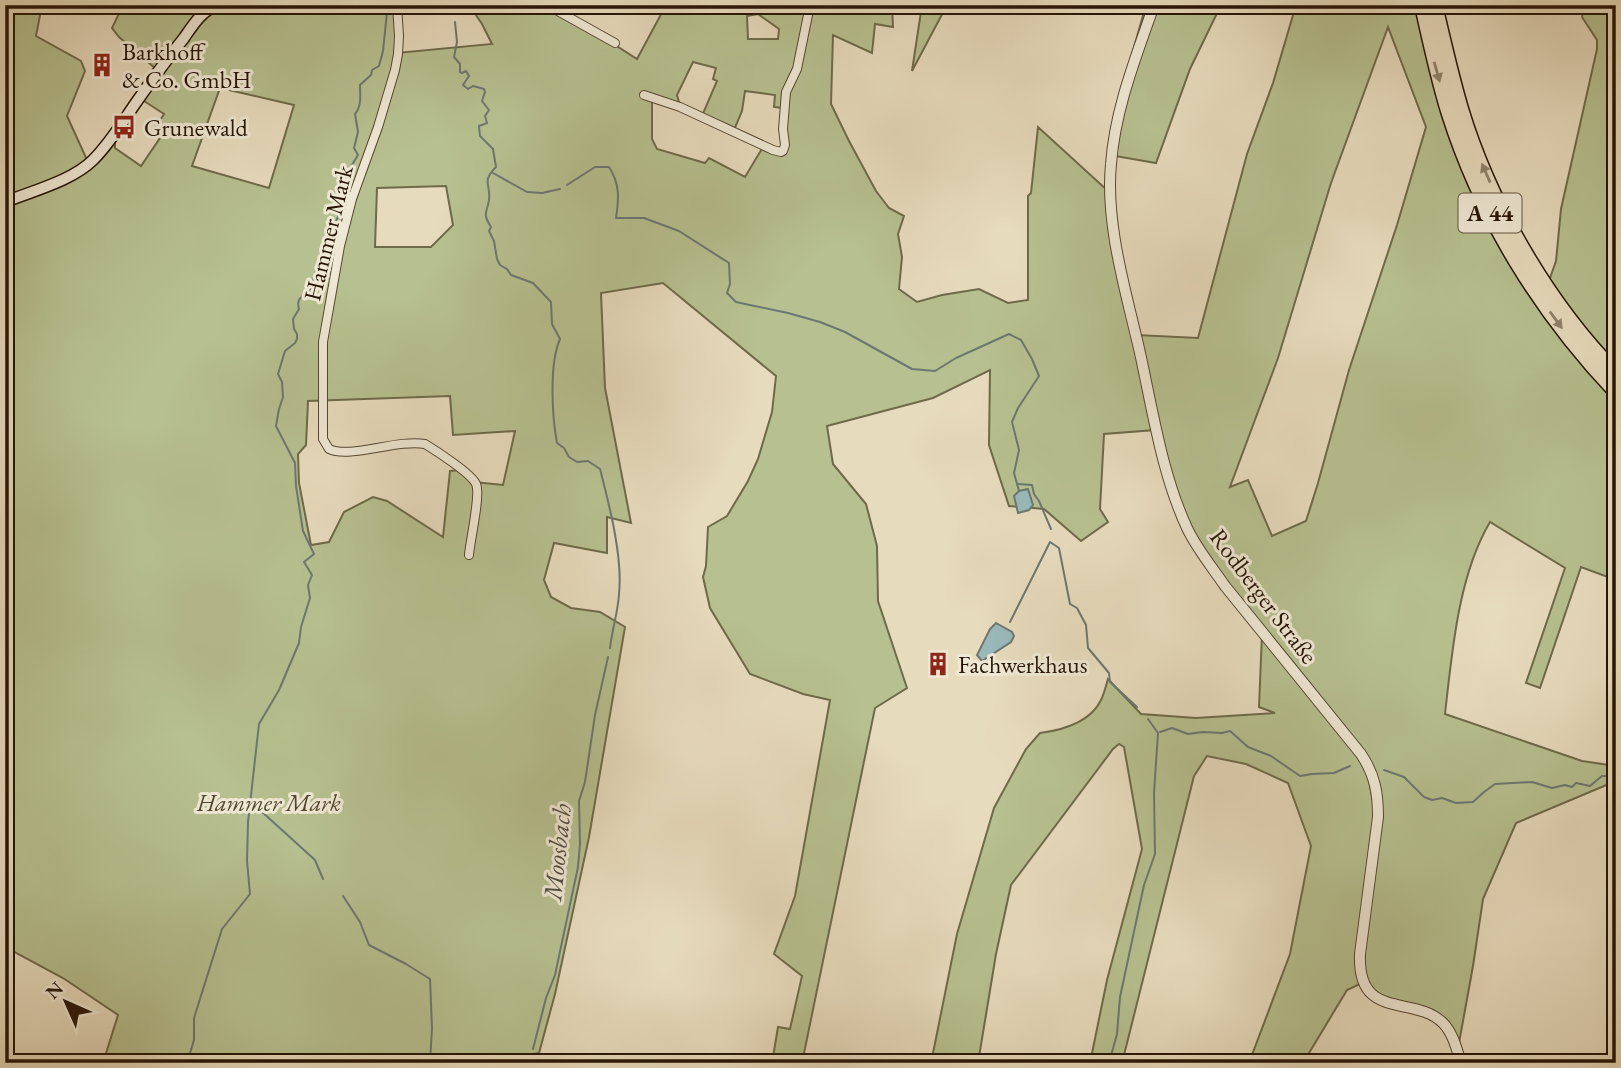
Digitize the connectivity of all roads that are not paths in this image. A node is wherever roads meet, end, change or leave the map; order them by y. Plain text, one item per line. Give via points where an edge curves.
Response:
1 (256, 5) edge
2 (344, 5) edge
3 (397, 5) edge
4 (547, 5) edge
5 (810, 5) edge
6 (1154, 5) edge
7 (1422, 5) edge
8 (1435, 5) edge
9 (212, 6) edge
10 (615, 43) dead end
11 (644, 95) dead end
12 (5, 202) edge
13 (1616, 373) edge
14 (1616, 392) edge
15 (469, 555) dead end
16 (1616, 1053) edge
17 (1461, 1063) edge
18 (1601, 1063) edge

1 - 2 main road
3 - 15 street, Hammer Mark via 395,70 349,211 323,342 324,439 334,452 425,444 466,473 476,484 478,495
4 - 10 street
5 - 11 street via 797,69 786,92 783,151
6 - 17 street, Rodberger Straße via 1115,127 1111,203 1116,249 1172,491 1215,572 1371,770 1378,817 1360,954 1362,975 1368,989 1380,999 1425,1012 1443,1023
7 -> 14 highway, A 44 via 1449,114 1503,240 1570,339
13 -> 8 highway, A 44 via 1541,280 1492,189 1461,110
9 - 12 main road via 94,159 81,170
16 - 18 street

